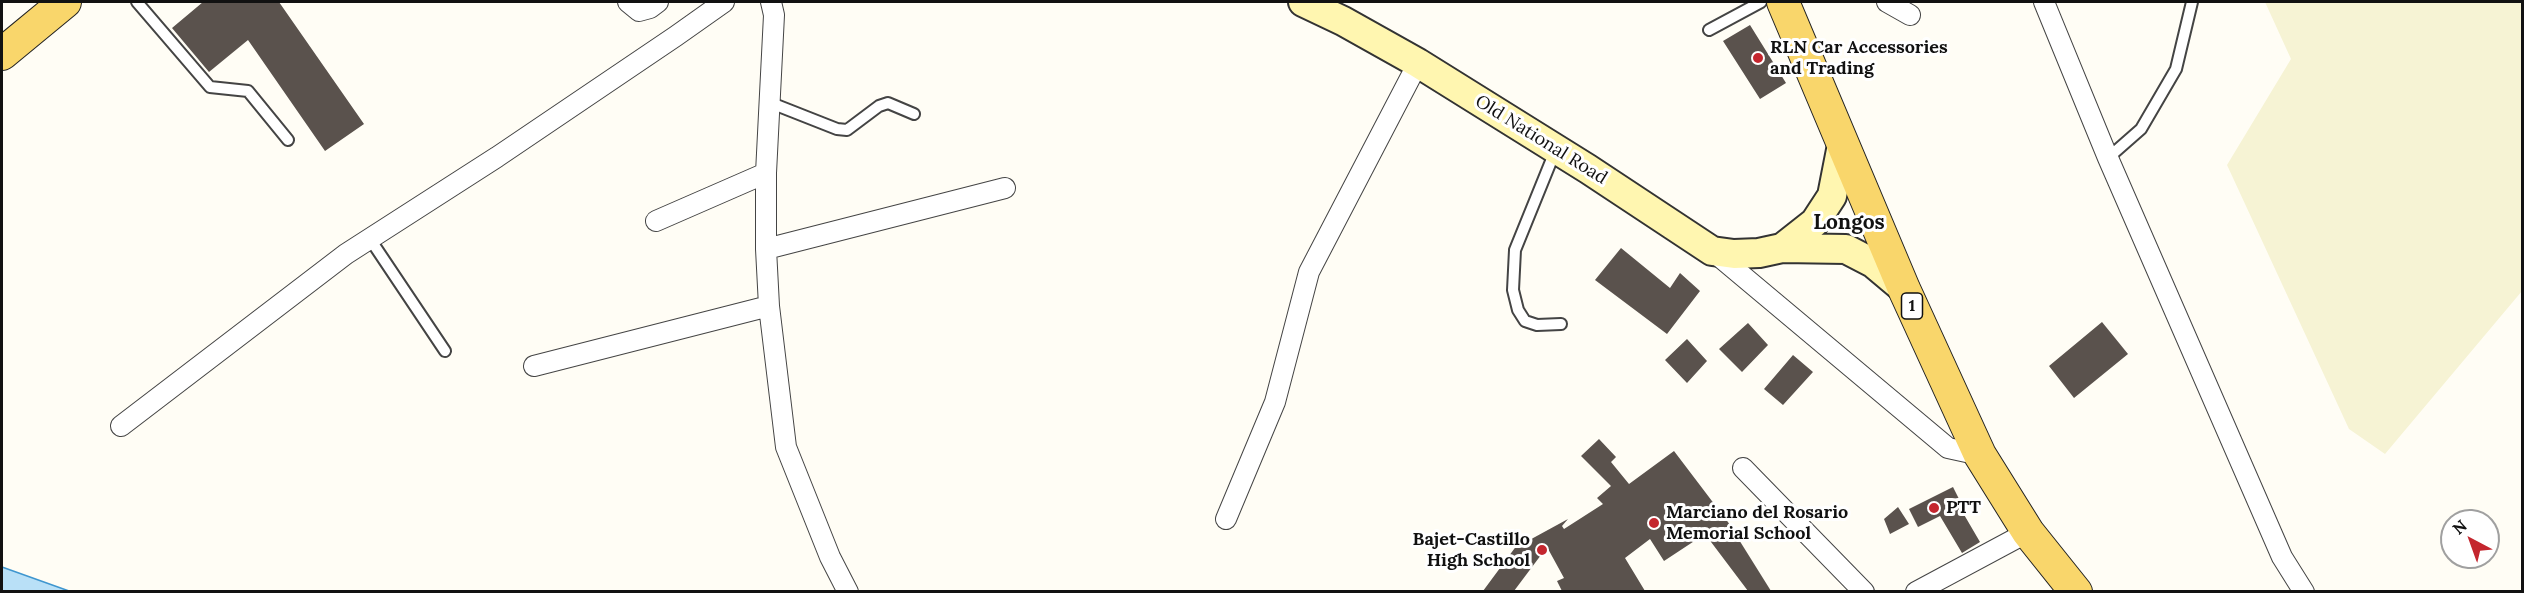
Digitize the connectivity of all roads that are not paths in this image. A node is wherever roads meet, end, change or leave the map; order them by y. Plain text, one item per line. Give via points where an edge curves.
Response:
1 (65, 2) edge
2 (137, 2) edge
3 (628, 2) edge
4 (658, 2) edge
5 (724, 2) edge
6 (771, 2) edge
7 (1303, 2) edge
8 (1761, 2) edge
9 (1783, 2) edge
10 (1887, 2) edge
11 (2044, 2) edge
12 (2192, 2) edge
13 (1910, 15) dead end
14 (1709, 30) dead end
15 (2, 54) edge
16 (1418, 63) junction
17 (771, 103) junction
18 (914, 114) dead end
19 (288, 140) dead end
20 (1842, 145) junction
21 (1556, 149) junction
22 (2108, 158) junction
23 (766, 173) junction
24 (1005, 188) dead end
25 (656, 221) dead end
26 (370, 239) junction
27 (1782, 248) junction
28 (766, 249) junction
29 (1712, 251) junction
30 (1904, 289) junction
31 (769, 306) junction
32 (1561, 324) dead end
33 (445, 351) dead end
34 (534, 366) dead end
35 (121, 426) dead end
36 (1980, 455) junction
37 (1743, 468) dead end
38 (1226, 519) dead end
39 (2028, 532) junction
40 (848, 591) edge
41 (1864, 591) edge
42 (1916, 591) edge
43 (2076, 591) edge
44 (2304, 591) edge

1 - 15 main road
2 - 19 lane via 210,87 248,91
3 - 4 street via 639,11
5 - 26 street
6 - 17 street
7 - 16 main road, Old National Road
8 - 14 lane
9 - 20 main road, 1
10 - 13 street
11 - 22 street
12 - 22 lane via 2176,69 2141,129
16 - 21 main road, Old National Road
16 - 38 street via 1309,272 1275,402
17 - 18 lane via 847,130 888,103
17 - 23 street
20 - 27 main road, Old National Road via 1832,196 1815,222
20 - 30 main road, 1
21 - 29 main road, Old National Road
21 - 32 lane via 1515,250 1513,290 1525,321
22 - 44 street via 2282,556
23 - 25 street
23 - 28 street
24 - 28 street
26 - 33 lane
26 - 35 street
27 - 29 main road, Old National Road via 1734,255
27 - 30 main road, Old National Road via 1846,249 1873,262
28 - 31 street
29 - 36 street via 1948,448
30 - 36 main road, 1
31 - 34 street
31 - 40 street via 786,447 830,557
36 - 39 main road, 1
37 - 41 street
39 - 42 street
39 - 43 main road, 1

